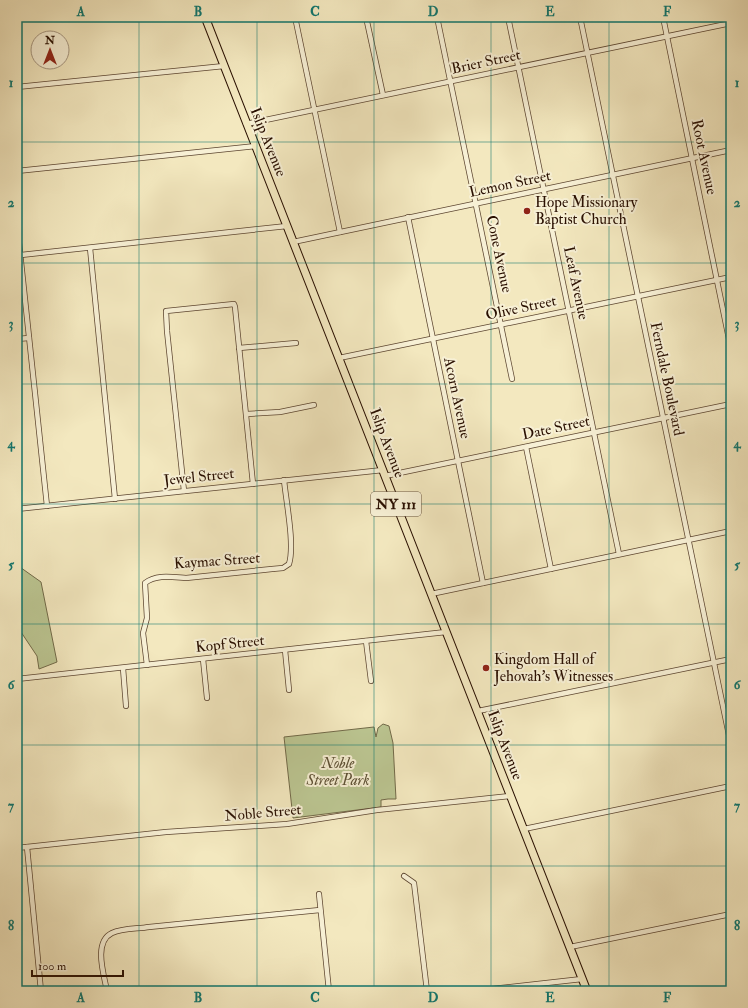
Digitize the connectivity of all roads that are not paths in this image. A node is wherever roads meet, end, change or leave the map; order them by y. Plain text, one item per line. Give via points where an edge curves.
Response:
1 (205, 17) edge
2 (295, 17) edge
3 (366, 17) edge
4 (437, 17) edge
5 (508, 17) edge
6 (580, 17) edge
7 (662, 17) edge
8 (731, 23) edge
9 (667, 37) junction
10 (588, 53) junction
11 (224, 66) junction
12 (518, 68) junction
13 (450, 81) junction
14 (17, 88) edge
15 (383, 95) junction
16 (315, 110) junction
17 (246, 124) junction
18 (256, 146) junction
19 (731, 150) edge
20 (692, 159) junction
21 (17, 171) edge
22 (613, 175) junction
23 (544, 189) junction
24 (476, 203) junction
25 (408, 217) junction
26 (17, 224) edge
27 (287, 226) junction
28 (340, 232) junction
29 (293, 242) junction
30 (90, 248) junction
31 (20, 256) junction
32 (731, 277) edge
33 (716, 280) junction
34 (638, 296) junction
35 (569, 310) junction
36 (501, 325) junction
37 (29, 338) junction
38 (17, 339) edge
39 (433, 339) junction
40 (296, 342) dead end
41 (239, 348) junction
42 (731, 349) edge
43 (339, 358) junction
44 (512, 379) dead end
45 (731, 404) edge
46 (314, 405) dead end
47 (246, 414) junction
48 (663, 418) junction
49 (594, 432) junction
50 (526, 447) junction
51 (458, 460) junction
52 (384, 473) junction
53 (284, 480) junction
54 (253, 484) junction
55 (184, 491) junction
56 (115, 499) junction
57 (47, 506) junction
58 (17, 509) edge
59 (731, 531) edge
60 (688, 540) junction
61 (619, 554) junction
62 (551, 569) junction
63 (483, 583) junction
64 (431, 594) junction
65 (446, 632) junction
66 (366, 641) junction
67 (285, 650) junction
68 (203, 659) junction
69 (731, 659) edge
70 (714, 663) junction
71 (147, 665) junction
72 (122, 668) junction
73 (17, 679) edge
74 (371, 681) dead end
75 (289, 690) dead end
76 (207, 698) dead end
77 (126, 706) dead end
78 (478, 711) junction
79 (731, 745) edge
80 (731, 786) edge
81 (510, 796) junction
82 (524, 829) junction
83 (27, 847) junction
84 (17, 848) edge
85 (404, 876) dead end
86 (319, 894) dead end
87 (320, 910) junction
88 (731, 914) edge
89 (570, 948) junction
90 (582, 979) junction
91 (41, 991) edge
92 (107, 991) edge
93 (329, 991) edge
94 (427, 991) edge
95 (473, 991) edge
96 (587, 991) edge

1 - 11 main road, Islip Avenue / NY 111
2 - 16 street
3 - 15 street
4 - 13 street, Cone Avenue
5 - 12 street, Leaf Avenue
6 - 10 street, Ferndale Boulevard
7 - 9 street, Root Avenue
8 - 9 street, Brier Street
9 - 10 street, Brier Street
9 - 20 street, Root Avenue
10 - 12 street, Brier Street
10 - 22 street, Ferndale Boulevard
11 - 14 street
11 - 17 main road, Islip Avenue / NY 111
12 - 13 street, Brier Street
12 - 23 street, Leaf Avenue
13 - 15 street, Brier Street
13 - 24 street, Cone Avenue
15 - 16 street, Brier Street
16 - 17 street, Brier Street
16 - 28 street
17 - 18 main road, Islip Avenue / NY 111
18 - 21 street
18 - 27 main road, Islip Avenue / NY 111
19 - 20 street, Lemon Street
20 - 22 street, Lemon Street
20 - 33 street, Root Avenue
22 - 23 street, Lemon Street
22 - 34 street, Ferndale Boulevard
23 - 24 street, Lemon Street
23 - 35 street, Leaf Avenue
24 - 25 street, Lemon Street
24 - 36 street, Cone Avenue
25 - 28 street, Lemon Street
25 - 39 street, Acorn Avenue
26 - 31 street
27 - 29 main road, Islip Avenue / NY 111
27 - 30 street
28 - 29 street, Lemon Street
29 - 43 main road, Islip Avenue / NY 111
30 - 31 street
30 - 56 street
31 - 37 street
32 - 33 street, Olive Street
33 - 34 street, Olive Street
33 - 42 street, Root Avenue
34 - 35 street, Olive Street
34 - 48 street, Ferndale Boulevard
35 - 36 street, Olive Street
35 - 49 street, Leaf Avenue
36 - 39 street, Olive Street
36 - 44 street, Cone Avenue
37 - 38 street
37 - 57 street
39 - 43 street, Olive Street
39 - 51 street, Acorn Avenue
40 - 41 street
41 - 47 street
41 - 55 street via 234,304 166,311
43 - 52 main road, Islip Avenue / NY 111
45 - 48 street, Date Street
46 - 47 street via 280,412
47 - 54 street
48 - 49 street, Date Street
48 - 60 street, Ferndale Boulevard
49 - 50 street, Date Street
49 - 61 street, Leaf Avenue
50 - 51 street, Date Street
50 - 62 street
51 - 52 street, Date Street
51 - 63 street, Acorn Avenue
52 - 53 street, Jewel Street
52 - 64 main road, Islip Avenue / NY 111
53 - 54 street, Jewel Street
53 - 71 street, Kaymac Street via 292,556 289,564 283,568 191,577 151,578 145,583 147,618 144,633
54 - 55 street, Jewel Street
55 - 56 street, Jewel Street
56 - 57 street, Jewel Street
57 - 58 street, Jewel Street
59 - 60 street
60 - 61 street
60 - 70 street, Ferndale Boulevard
61 - 62 street
62 - 63 street
63 - 64 street
64 - 65 main road, Islip Avenue / NY 111
65 - 66 street, Kopf Street
65 - 78 main road, Islip Avenue / NY 111
66 - 67 street, Kopf Street
66 - 74 street
67 - 68 street, Kopf Street
67 - 75 street
68 - 71 street, Kopf Street
68 - 76 street
69 - 70 street
70 - 78 street
70 - 79 street, Ferndale Boulevard
71 - 72 street, Kopf Street
72 - 73 street, Kopf Street
72 - 77 street
78 - 81 main road, Islip Avenue / NY 111
80 - 82 street
81 - 82 main road, Islip Avenue / NY 111
81 - 83 street, Noble Street via 377,810 287,824 166,832
82 - 89 main road, Islip Avenue / NY 111
83 - 84 street, Noble Street
83 - 91 street
85 - 94 street via 414,883
86 - 87 street
87 - 92 street via 112,933 105,938 101,948
87 - 93 street
88 - 89 street
89 - 90 main road, Islip Avenue / NY 111
90 - 95 street
90 - 96 main road, Islip Avenue / NY 111

